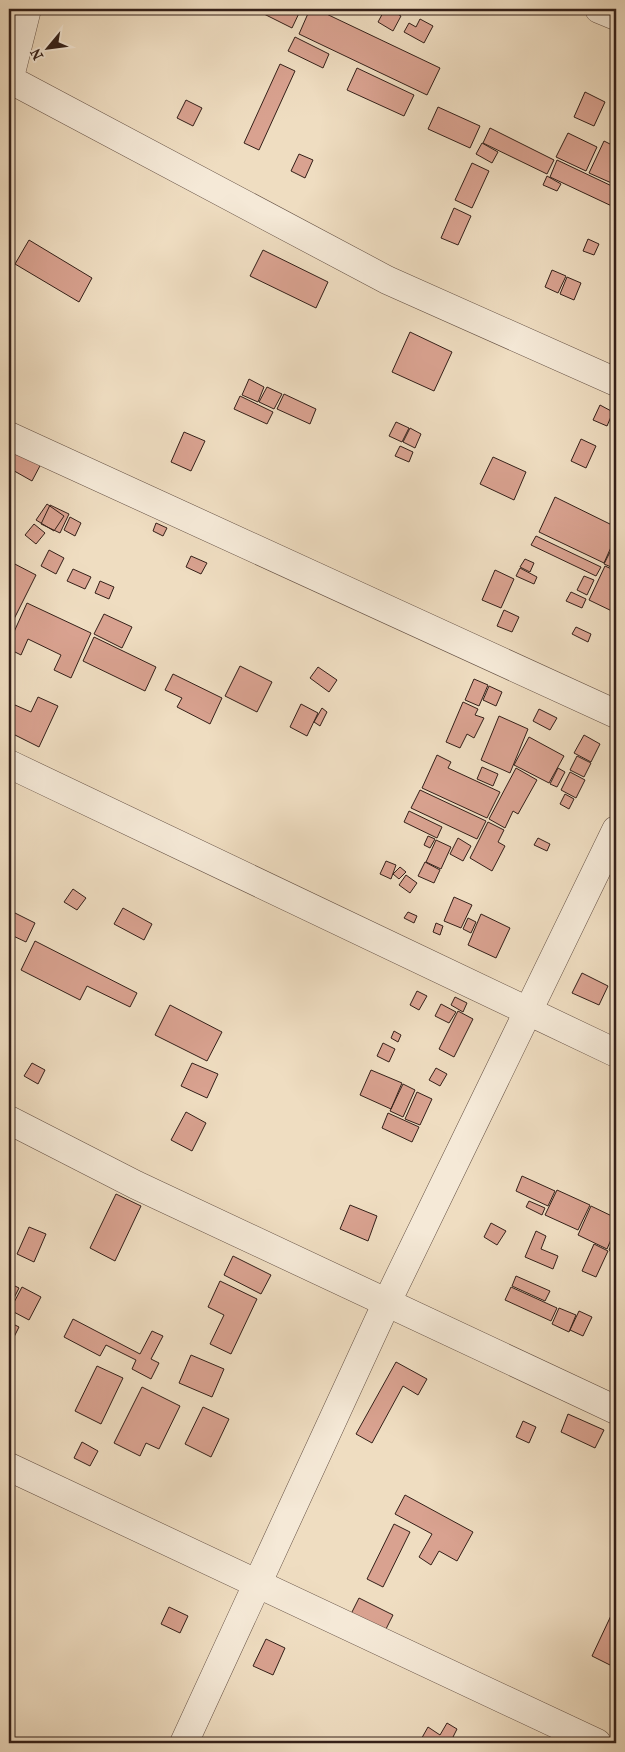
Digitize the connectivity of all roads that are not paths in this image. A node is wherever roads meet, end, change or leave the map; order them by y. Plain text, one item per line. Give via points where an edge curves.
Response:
1 (27, 9) edge
2 (599, 9) edge
3 (616, 16) edge
4 (9, 80) edge
5 (616, 382) edge
6 (9, 436) edge
7 (616, 714) edge
8 (9, 764) edge
9 (616, 830) edge
10 (528, 1011) junction
11 (616, 1053) edge
12 (10, 1123) edge
13 (387, 1302) junction
14 (616, 1410) edge
15 (9, 1467) edge
16 (257, 1582) junction
17 (184, 1743) edge
18 (597, 1743) edge

1 - 4 street
2 - 3 street
4 - 5 street via 388,280
6 - 7 street
8 - 10 street
9 - 10 street
10 - 11 street
10 - 13 street
12 - 13 street via 136,1186
13 - 14 street
13 - 16 street
15 - 16 street
16 - 17 street
16 - 18 street

